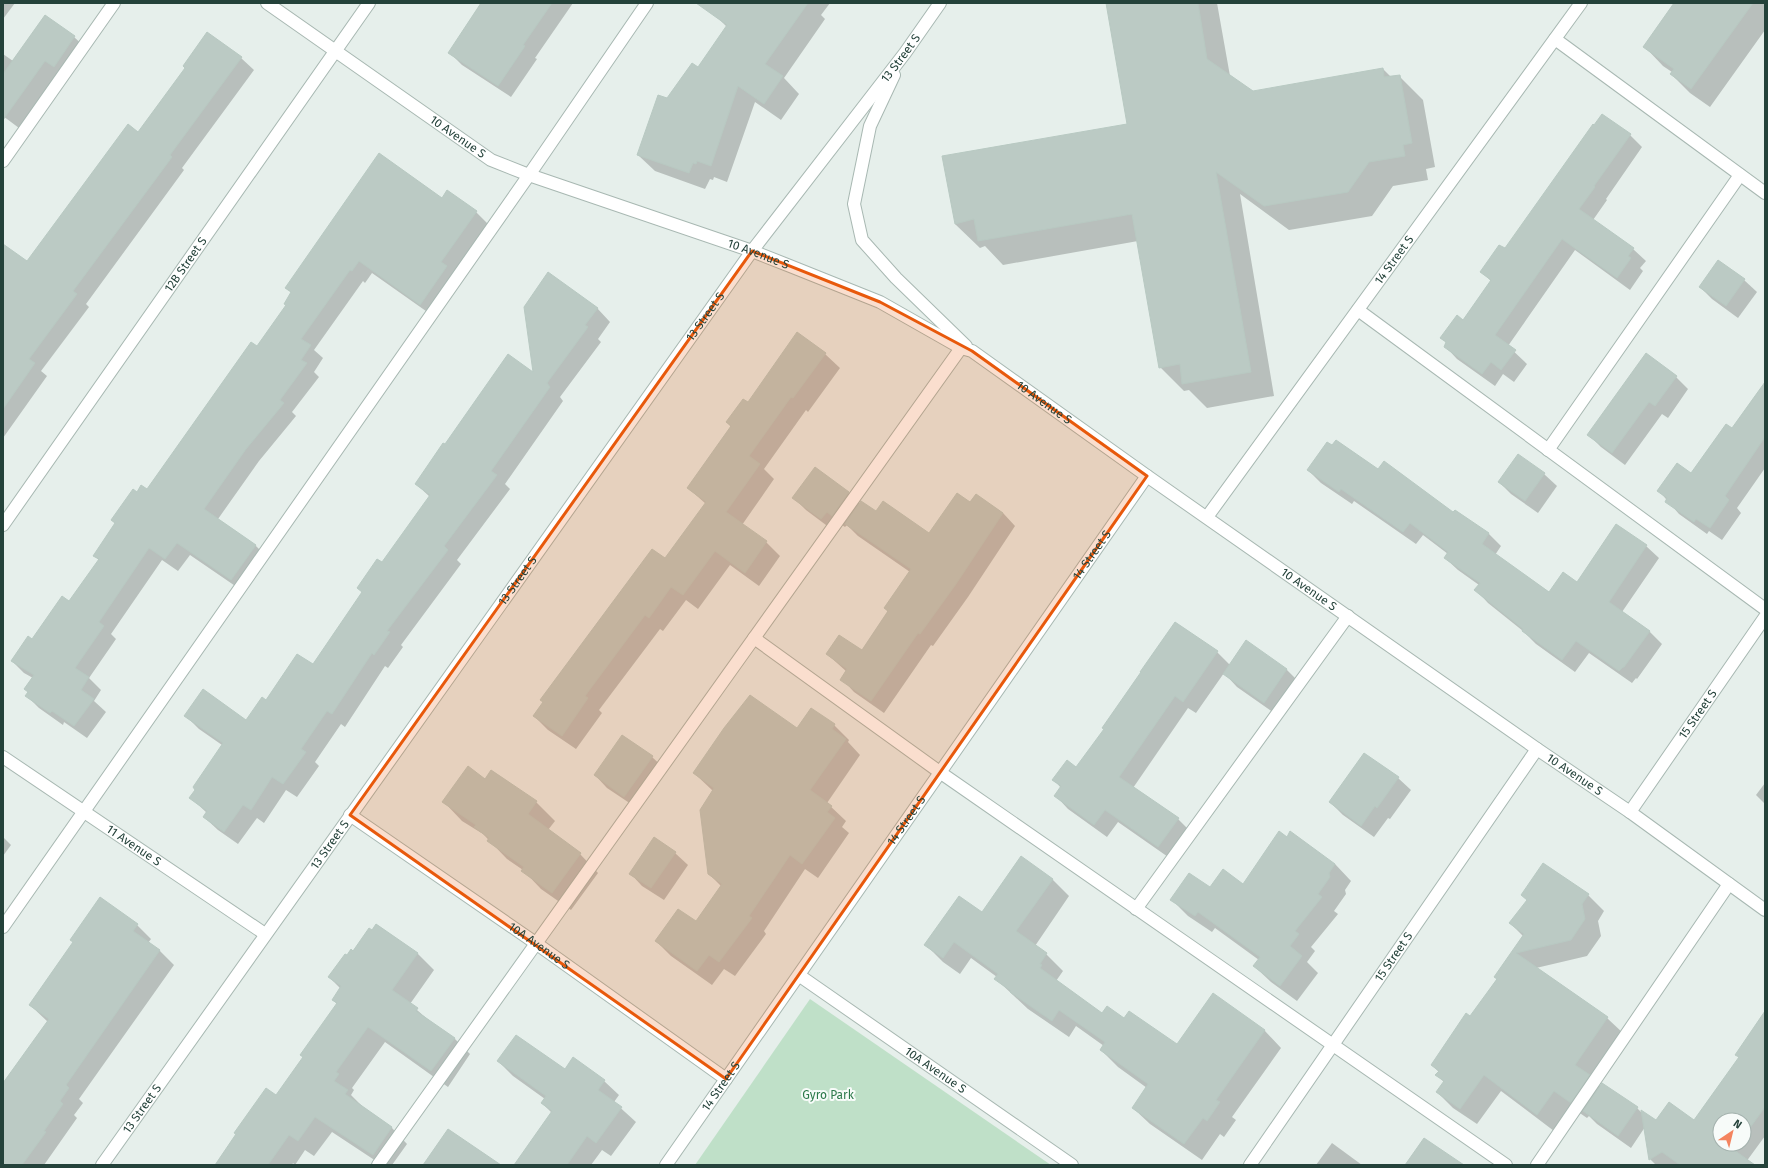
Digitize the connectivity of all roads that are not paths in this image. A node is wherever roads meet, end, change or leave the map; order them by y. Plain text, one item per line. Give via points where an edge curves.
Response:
1 (114, 3) edge
2 (267, 3) edge
3 (368, 3) edge
4 (647, 3) edge
5 (940, 3) edge
6 (1581, 3) edge
7 (1554, 39) junction
8 (335, 51) junction
9 (905, 53) junction
10 (3, 160) edge
11 (529, 175) junction
12 (1740, 175) junction
13 (1765, 193) edge
14 (752, 250) junction
15 (1358, 310) junction
16 (966, 349) junction
17 (1548, 450) junction
18 (1147, 476) junction
19 (1207, 517) junction
20 (3, 525) edge
21 (1765, 610) edge
22 (1348, 616) junction
23 (1765, 617) edge
24 (754, 638) junction
25 (1537, 749) junction
26 (3, 757) edge
27 (940, 773) junction
28 (85, 812) junction
29 (1630, 812) junction
30 (350, 815) junction
31 (1729, 884) junction
32 (1136, 909) junction
33 (1765, 910) edge
34 (3, 927) edge
35 (265, 934) junction
36 (537, 944) junction
37 (800, 976) junction
38 (1333, 1046) junction
39 (726, 1079) junction
40 (102, 1165) edge
41 (378, 1165) edge
42 (666, 1165) edge
43 (1072, 1165) edge
44 (1250, 1165) edge
45 (1506, 1165) edge
46 (1537, 1165) edge

1 - 10 street
2 - 8 street, 10 Avenue S
3 - 8 street, 12B Street S
4 - 11 street
5 - 9 street, 13 Street S
6 - 7 street, 14 Street S
7 - 12 street
7 - 15 street, 14 Street S
8 - 11 street, 10 Avenue S via 491,160
8 - 20 street, 12B Street S
9 - 14 street, 13 Street S
9 - 16 street via 870,126 854,204 862,240
11 - 14 street, 10 Avenue S
11 - 28 street
12 - 13 street
12 - 17 street
14 - 16 street, 10 Avenue S via 880,302
14 - 30 street, 13 Street S
15 - 17 street
15 - 19 street, 14 Street S
16 - 18 street, 10 Avenue S
16 - 24 street
17 - 21 street
18 - 19 street, 10 Avenue S
18 - 27 street, 14 Street S
19 - 22 street, 10 Avenue S
22 - 25 street, 10 Avenue S
22 - 32 street
23 - 29 street, 15 Street S
24 - 27 street
24 - 36 street
25 - 29 street, 10 Avenue S
25 - 38 street, 15 Street S
26 - 28 street, 11 Avenue S
27 - 32 street
27 - 37 street, 14 Street S
28 - 34 street
28 - 35 street, 11 Avenue S
29 - 31 street, 10 Avenue S
30 - 35 street, 13 Street S
30 - 36 street, 10A Avenue S
31 - 33 street, 10 Avenue S
31 - 46 street
32 - 38 street
35 - 40 street, 13 Street S
36 - 39 street, 10A Avenue S
36 - 41 street
37 - 39 street, 14 Street S
37 - 43 street, 10A Avenue S
38 - 44 street, 15 Street S
38 - 45 street
39 - 42 street, 14 Street S

